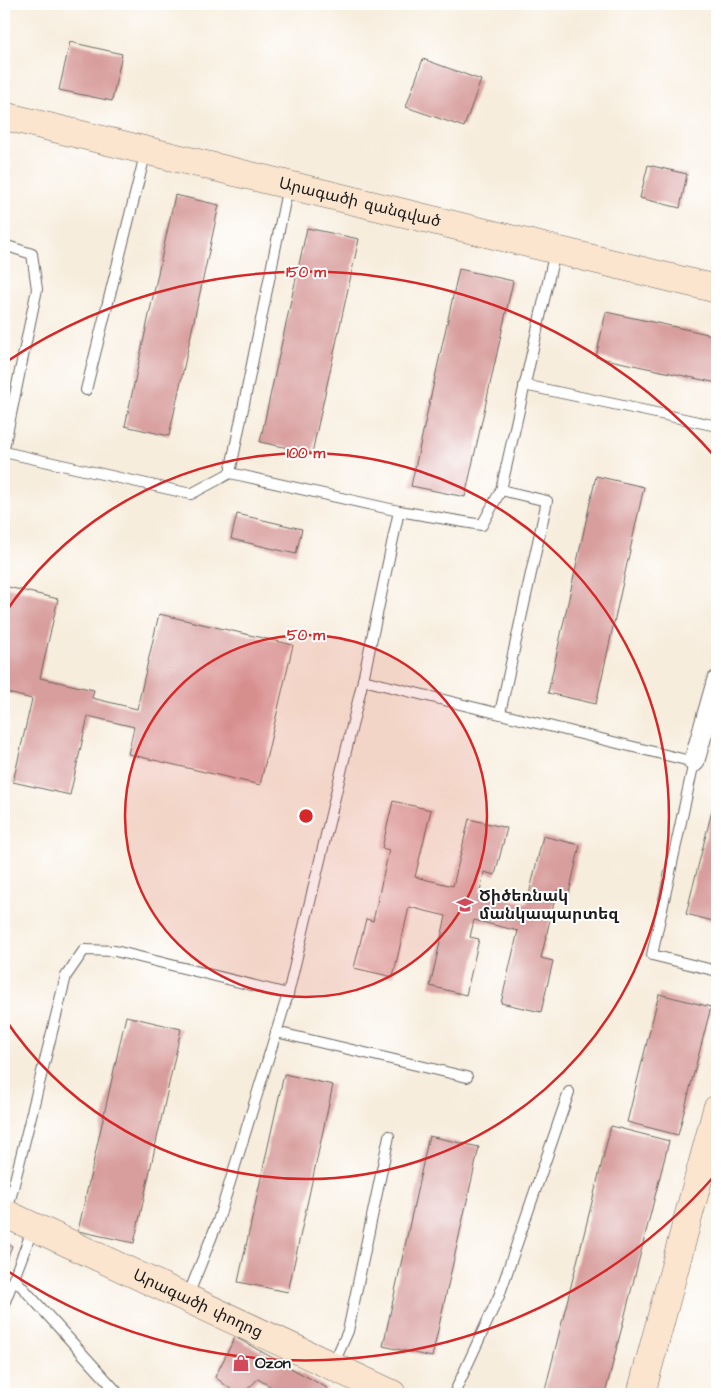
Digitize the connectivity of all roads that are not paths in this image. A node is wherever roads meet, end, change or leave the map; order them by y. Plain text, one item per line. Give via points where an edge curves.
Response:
1 (4, 116) edge
2 (146, 150) junction
3 (288, 185) junction
4 (4, 245) edge
5 (556, 250) junction
6 (717, 289) edge
7 (524, 385) junction
8 (86, 390) dead end
9 (717, 426) edge
10 (4, 448) edge
11 (4, 452) edge
12 (230, 473) junction
13 (501, 490) junction
14 (399, 511) junction
15 (363, 680) junction
16 (717, 681) edge
17 (500, 713) junction
18 (694, 762) junction
19 (717, 972) edge
20 (288, 994) junction
21 (276, 1032) junction
22 (467, 1077) dead end
23 (569, 1092) dead end
24 (717, 1109) edge
25 (389, 1136) dead end
26 (5, 1214) edge
27 (34, 1227) junction
28 (14, 1278) junction
29 (187, 1299) junction
30 (4, 1304) edge
31 (332, 1366) junction
32 (119, 1394) edge
33 (392, 1394) edge
34 (454, 1394) edge
35 (641, 1394) edge

1 - 2 street, Արագածի զանգված
2 - 3 street, Արագածի զանգված
2 - 8 lane
3 - 5 street, Արագածի զանգված
3 - 12 lane
4 - 10 lane via 32,254 37,289
5 - 6 street, Արագածի զանգված
5 - 7 lane
7 - 9 lane
7 - 13 lane
11 - 12 lane via 191,494
12 - 14 lane
13 - 14 lane via 482,524
13 - 17 lane via 547,501
14 - 15 lane
15 - 17 lane
15 - 20 lane
16 - 18 street
17 - 18 lane
18 - 19 lane via 652,955
20 - 21 lane
20 - 26 lane via 116,951 84,950 66,976
21 - 22 lane
21 - 29 lane via 218,1221
23 - 34 lane via 498,1296
24 - 35 street
25 - 31 lane via 348,1331
26 - 27 street, Արագածի փողոց
27 - 28 lane
27 - 29 street, Արագածի փողոց
28 - 30 lane
28 - 32 lane
29 - 31 street, Արագածի փողոց
31 - 33 street, Արագածի փողոց

